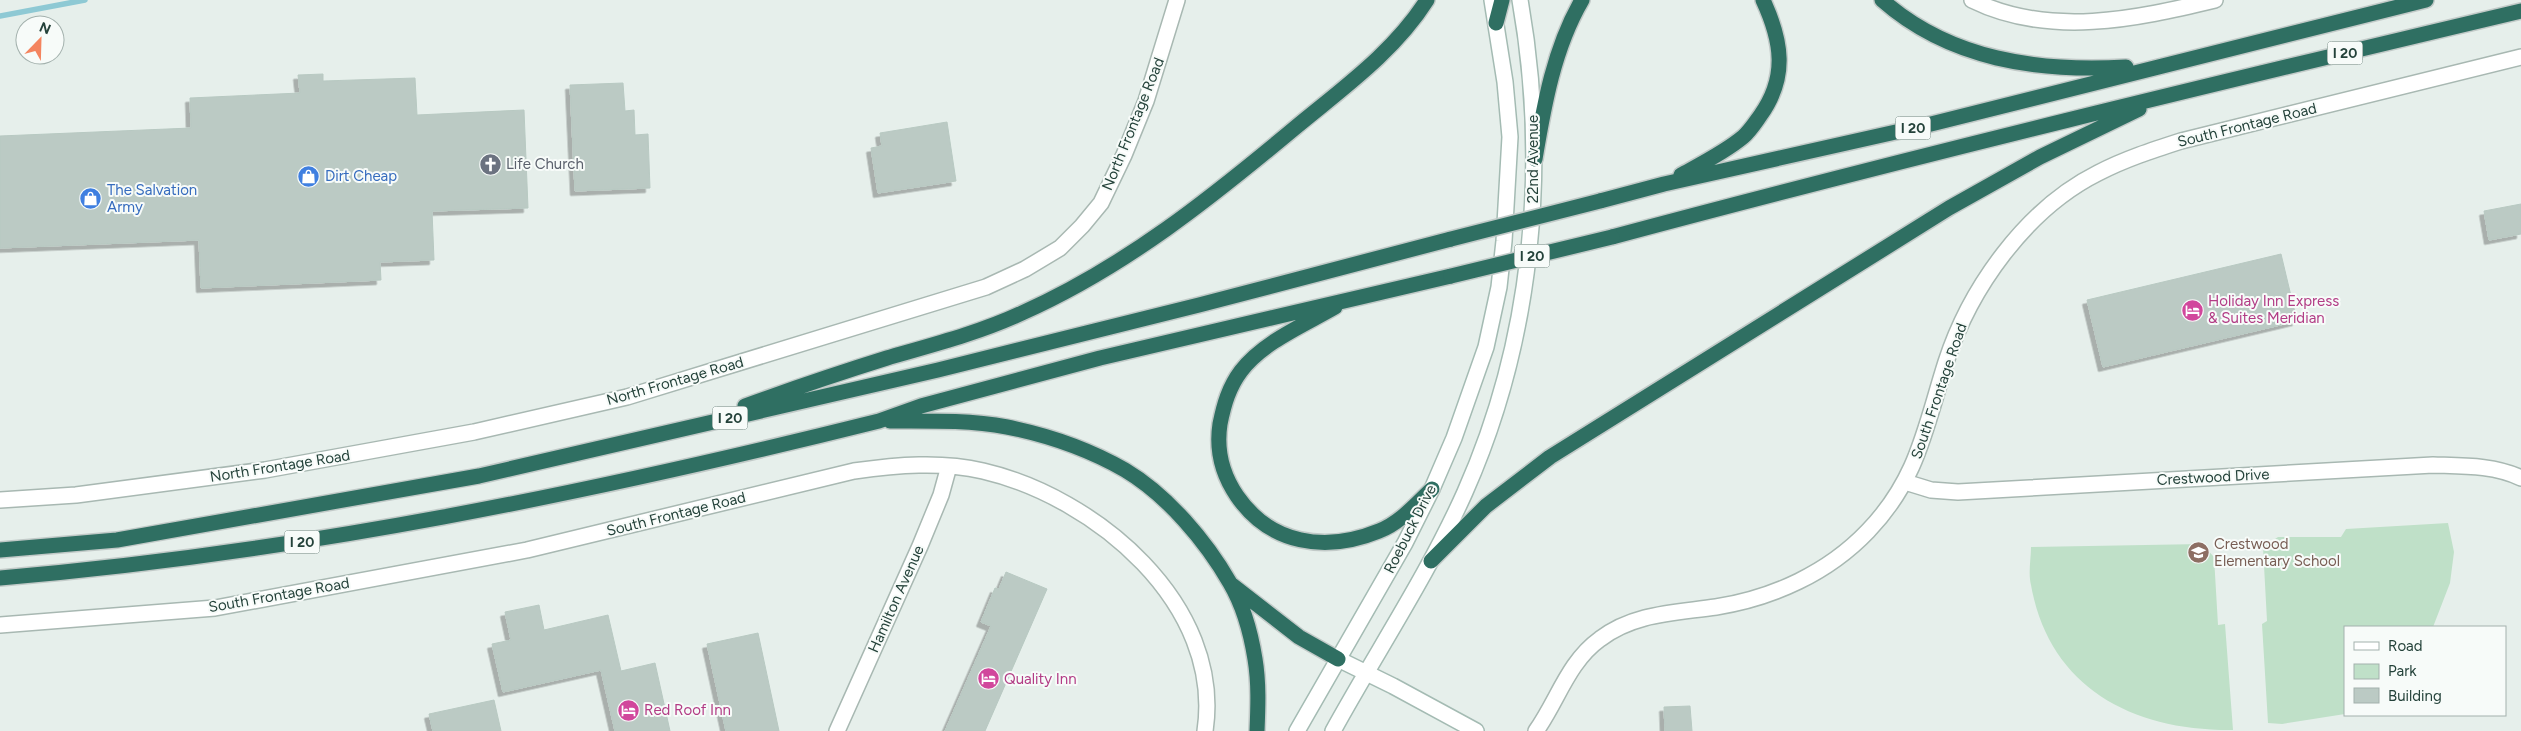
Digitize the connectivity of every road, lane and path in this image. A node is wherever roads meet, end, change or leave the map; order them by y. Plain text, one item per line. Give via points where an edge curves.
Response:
1 (1178, 0) edge
2 (1427, 0) edge
3 (1492, 0) edge
4 (1502, 0) edge
5 (1520, 0) edge
6 (1582, 0) edge
7 (1762, 0) edge
8 (1882, 0) edge
9 (1972, 0) edge
10 (2215, 0) edge
11 (2426, 0) edge
12 (2521, 11) edge
13 (1496, 23) junction
14 (2521, 57) edge
15 (2160, 66) junction
16 (2169, 95) junction
17 (1534, 159) junction
18 (1664, 184) junction
19 (1351, 298) junction
20 (1494, 315) joint
21 (878, 421) junction
22 (689, 427) junction
23 (949, 466) junction
24 (2521, 478) edge
25 (1905, 482) junction
26 (1432, 489) junction
27 (0, 500) edge
28 (0, 550) edge
29 (1431, 561) junction
30 (0, 578) edge
31 (1231, 584) junction
32 (0, 625) edge
33 (1338, 659) junction
34 (1366, 673) junction
35 (837, 731) edge
36 (1205, 731) edge
37 (1257, 731) edge
38 (1297, 731) edge
39 (1333, 731) edge
40 (1476, 731) edge
41 (1536, 731) edge

1 - 27 street, North Frontage Road via 1146,100 1101,203 1060,248 986,287 627,397 474,432 265,470 76,494
2 - 22 highway via 1412,23 1379,58 1224,187 1149,243 1106,270 1020,314 818,379
3 - 13 street, 22nd Avenue
4 - 13 highway
5 - 17 street, 22nd Avenue via 1533,95
6 - 17 highway via 1573,16 1546,95
7 - 18 highway via 1778,38 1780,56 1772,96 1743,137
8 - 15 highway via 1924,31 1966,50 2008,62 2087,70
9 - 10 street via 2015,14 2081,23 2156,14
11 - 15 highway, I 20
12 - 16 highway, I 20
13 - 20 street, 22nd Avenue via 1510,138 1504,240
14 - 25 street, South Frontage Road via 2181,141 2097,173 2075,187 2016,238 1974,296 1949,353 1923,442
15 - 18 highway, I 20 via 1927,125
16 - 19 highway, I 20, bridge via 1612,237
16 - 29 highway via 2040,157 1949,208 1550,456 1486,506
17 - 29 street, 22nd Avenue via 1528,257 1519,319 1506,373 1488,434 1465,492
18 - 22 highway, I 20, bridge via 1151,317
19 - 21 highway, I 20 via 1100,358 920,406
19 - 26 highway via 1273,343 1242,369 1223,406 1218,443 1224,474 1244,506 1258,521 1286,536 1306,542 1344,541 1379,531 1394,523
20 - 26 street, Roebuck Drive via 1475,381
21 - 30 highway, I 20 via 602,487 338,536 186,559
21 - 31 highway via 957,421 1008,427 1102,457 1127,471 1171,507
22 - 28 highway, I 20 via 450,481 117,540
23 - 32 street, South Frontage Road via 892,465 854,471 527,550 215,608
23 - 35 street, Hamilton Avenue via 920,546
23 - 36 street, South Frontage Road via 982,470 1063,500 1103,526 1130,549 1168,593 1187,626 1200,659
24 - 25 street, Crestwood Drive via 2473,466 2433,465 1958,492 1931,490
25 - 41 street, South Frontage Road via 1880,517 1855,544 1796,584 1757,598 1717,607 1648,616 1622,625 1600,638 1575,663
26 - 33 street, Roebuck Drive
29 - 34 street
31 - 33 highway via 1299,636
31 - 37 highway via 1245,619 1255,658
33 - 34 street
33 - 38 street, Roebuck Drive
34 - 39 street
34 - 40 street

